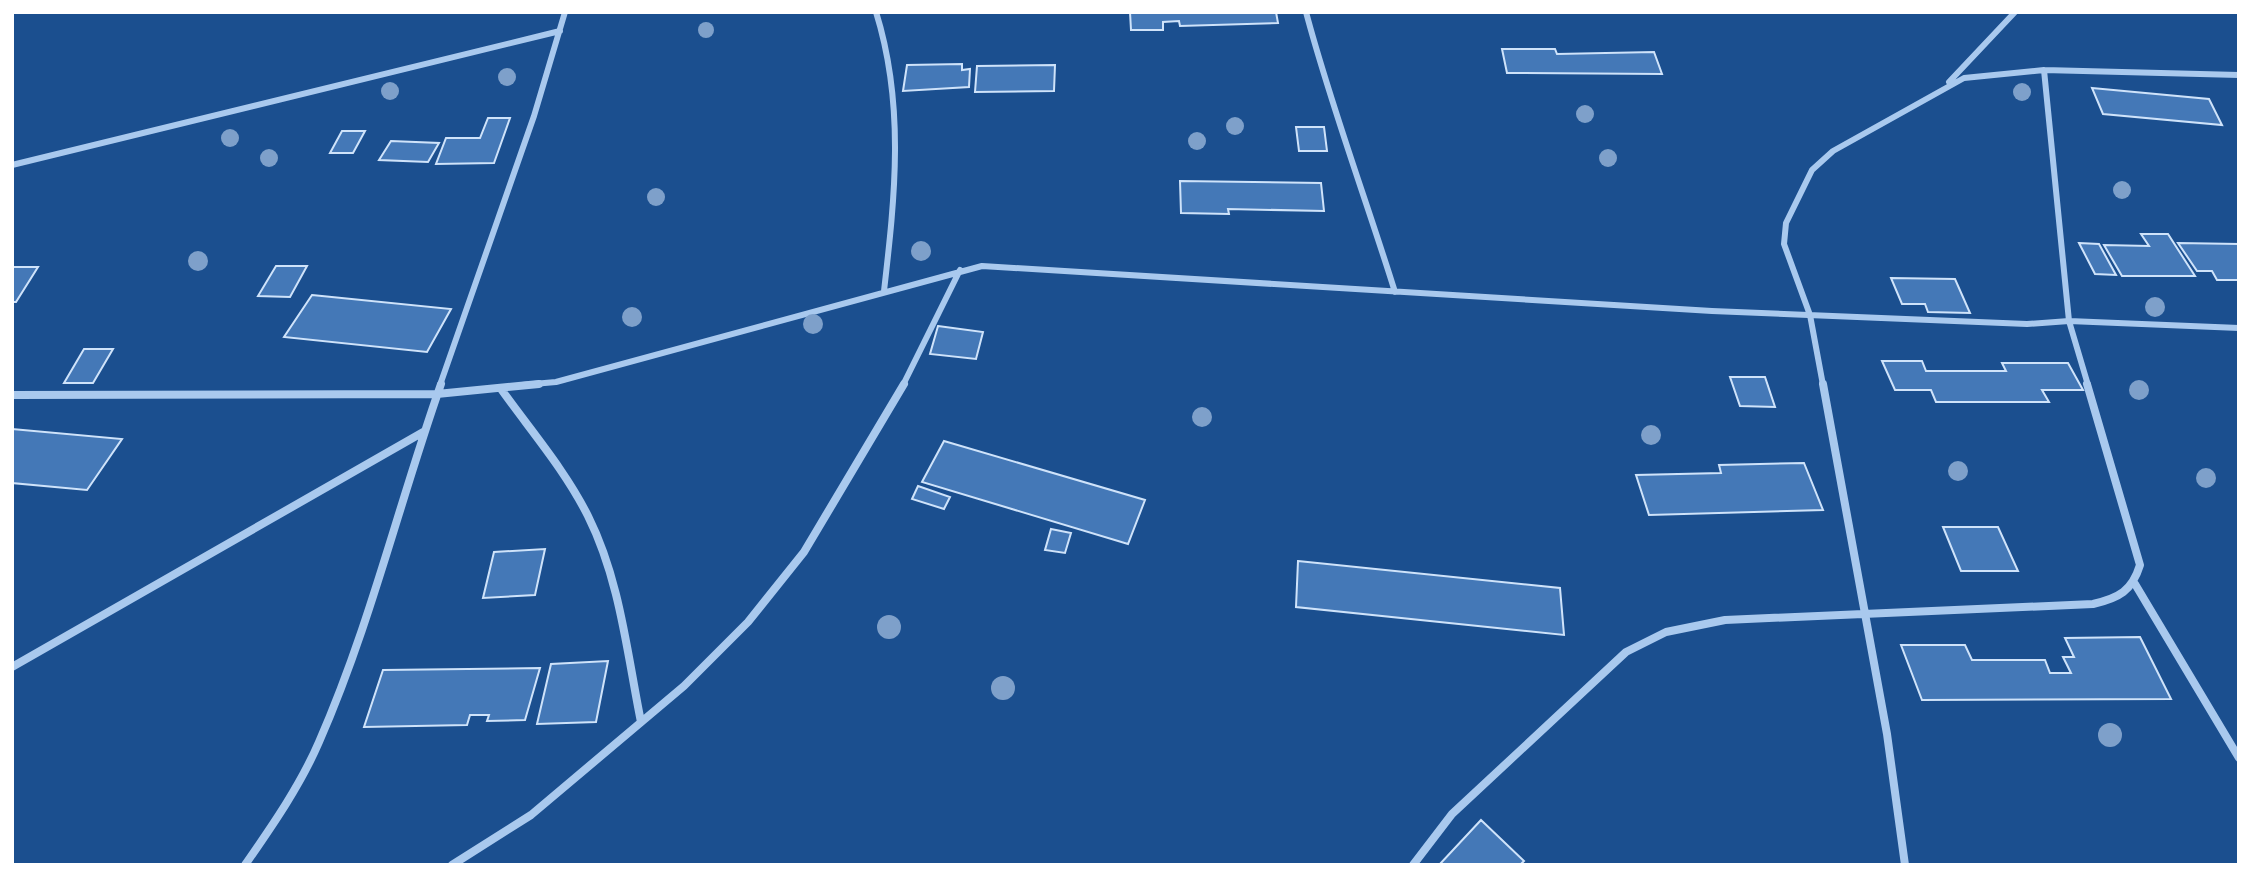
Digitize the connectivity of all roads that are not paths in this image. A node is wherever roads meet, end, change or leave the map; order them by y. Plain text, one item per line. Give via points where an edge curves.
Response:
1 (565, 12) edge
2 (876, 12) edge
3 (1306, 12) edge
4 (2015, 12) edge
5 (560, 32) junction
6 (2044, 70) junction
7 (2239, 75) edge
8 (1946, 86) junction
9 (12, 164) edge
10 (960, 270) junction
11 (884, 291) junction
12 (1395, 292) junction
13 (1811, 315) junction
14 (2069, 321) junction
15 (2239, 328) edge
16 (501, 389) junction
17 (437, 394) junction
18 (12, 395) edge
19 (425, 432) junction
20 (2135, 584) junction
21 (1865, 614) junction
22 (12, 667) edge
23 (641, 722) junction
24 (2239, 758) edge
25 (245, 865) edge
26 (452, 865) edge
27 (1412, 865) edge
28 (1905, 865) edge

1 - 5 street
2 - 11 street via 888,44 898,127
3 - 12 street
4 - 8 street
5 - 9 street
5 - 17 street
6 - 7 street
6 - 8 street via 1986,75
6 - 14 street
8 - 13 street via 1833,151 1812,170 1786,223 1784,244
10 - 11 street
10 - 12 street via 1002,266
10 - 23 street via 904,387 804,552 748,622
11 - 16 street via 556,382
12 - 13 street
13 - 14 street via 2027,324
13 - 21 street
14 - 15 street
14 - 20 street via 2140,565
16 - 17 street
16 - 23 street via 596,532 612,581
17 - 18 street
17 - 19 street
19 - 22 street
19 - 25 street via 364,624 320,743 285,807
20 - 21 street via 2119,598 2093,604
20 - 24 street
21 - 27 street via 1725,620 1667,632 1626,652 1452,814
21 - 28 street
23 - 26 street via 531,815

